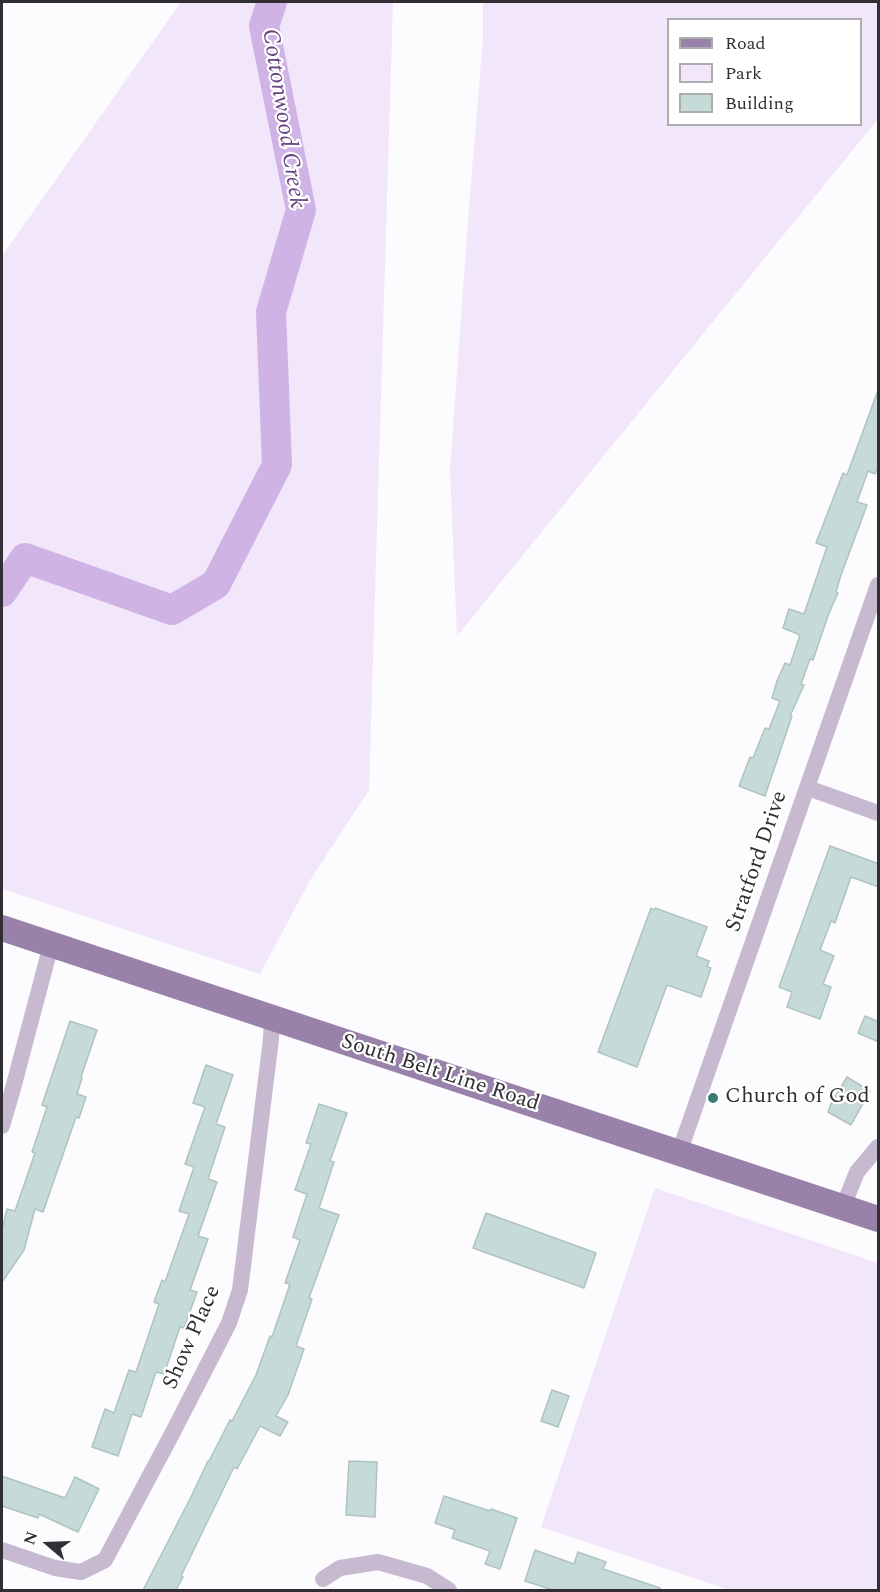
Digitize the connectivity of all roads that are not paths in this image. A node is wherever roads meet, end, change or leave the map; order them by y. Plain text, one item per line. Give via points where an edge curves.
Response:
1 (879, 585) edge
2 (807, 788) junction
3 (879, 813) edge
4 (2, 928) edge
5 (51, 945) junction
6 (272, 1018) junction
7 (2, 1126) edge
8 (879, 1147) edge
9 (679, 1153) junction
10 (843, 1208) junction
11 (879, 1220) edge
12 (2, 1550) edge
13 (323, 1579) dead end
14 (449, 1590) edge

1 - 2 street, Stratford Drive
2 - 3 street
2 - 9 street, Stratford Drive
4 - 5 main road, South Belt Line Road
5 - 6 main road, South Belt Line Road
5 - 7 street
6 - 9 main road, South Belt Line Road
6 - 12 street, Show Place via 240,1290 229,1323 105,1560 81,1572 55,1568
8 - 10 street via 857,1173
9 - 10 main road, South Belt Line Road
10 - 11 main road, South Belt Line Road
13 - 14 street via 340,1569 378,1562 427,1576

